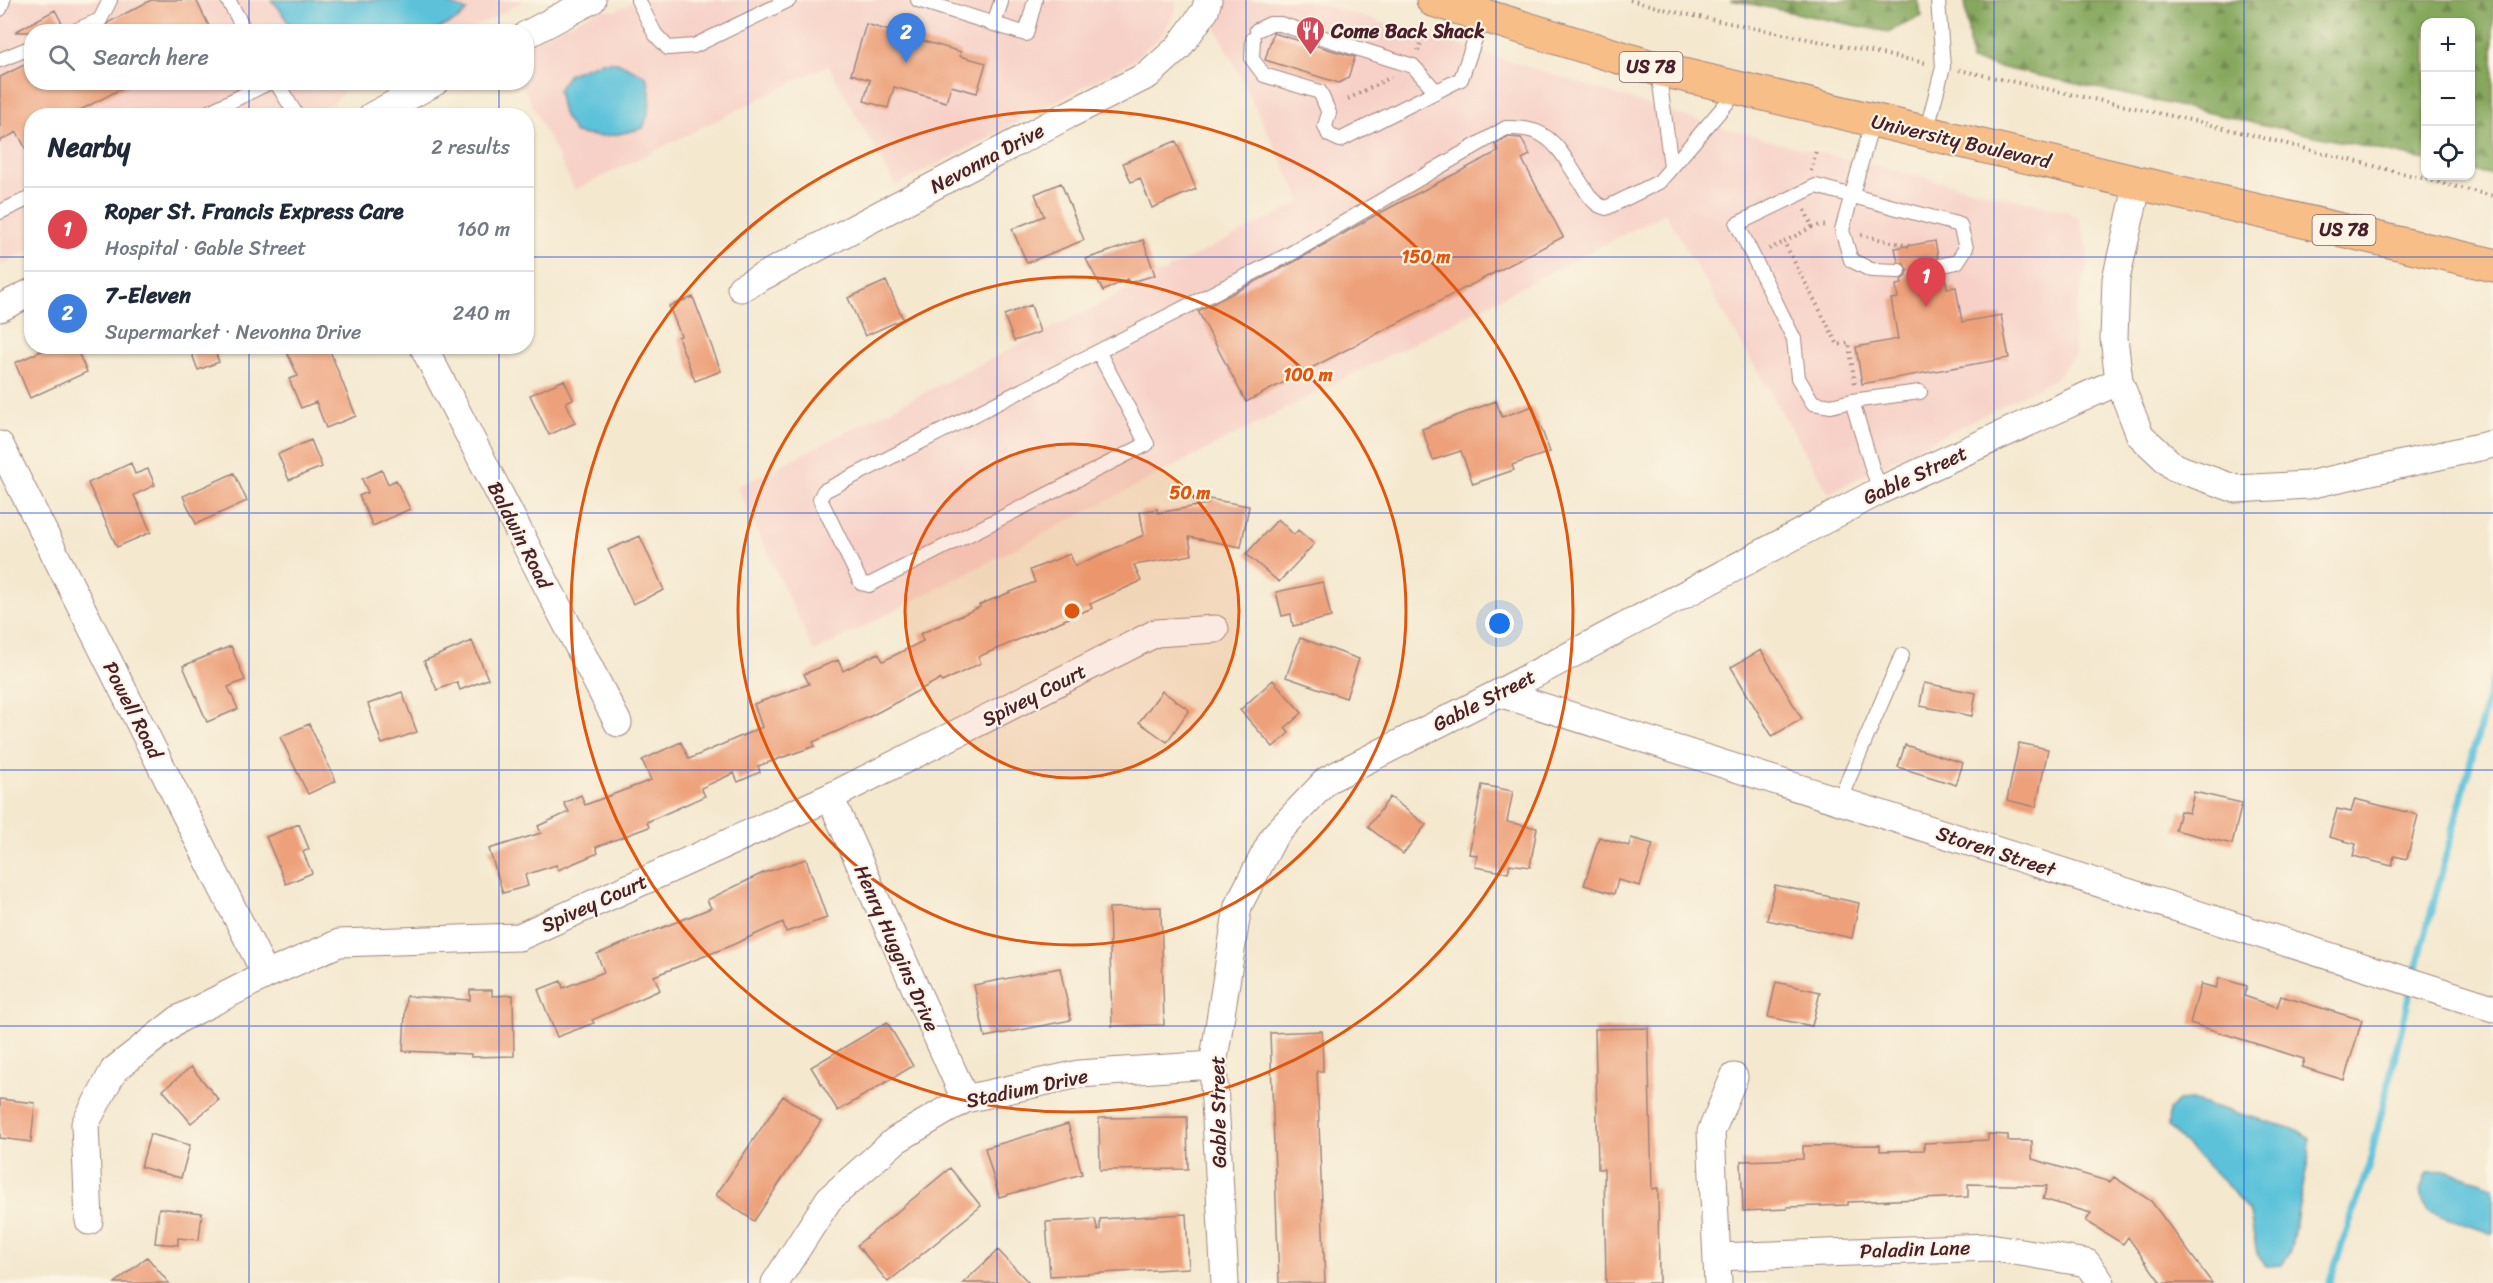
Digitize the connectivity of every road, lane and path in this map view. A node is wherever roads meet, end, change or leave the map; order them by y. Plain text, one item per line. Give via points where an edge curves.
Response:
1 (3, 0) edge
2 (110, 0) edge
3 (228, 0) edge
4 (592, 0) edge
5 (638, 0) edge
6 (789, 0) edge
7 (918, 0) edge
8 (1035, 0) edge
9 (1208, 0) edge
10 (1433, 0) edge
11 (1630, 0) edge
12 (1938, 0) edge
13 (933, 2) edge
14 (1001, 2) dead end
15 (963, 7) edge
16 (0, 9) edge
17 (1483, 16) junction
18 (91, 24) edge
19 (242, 24) edge
20 (994, 24) junction
21 (534, 30) edge
22 (24, 50) edge
23 (0, 60) edge
24 (1943, 67) junction
25 (1658, 69) junction
26 (1740, 89) junction
27 (254, 90) edge
28 (281, 90) edge
29 (420, 90) edge
30 (1436, 91) junction
31 (217, 108) edge
32 (292, 108) edge
33 (387, 108) edge
34 (1873, 120) junction
35 (1926, 133) junction
36 (1671, 166) junction
37 (2138, 183) junction
38 (1852, 196) junction
39 (2493, 196) edge
40 (24, 200) edge
41 (0, 212) edge
42 (1812, 227) dead end
43 (2493, 264) edge
44 (1939, 266) dead end
45 (1899, 271) dead end
46 (741, 288) dead end
47 (24, 296) edge
48 (0, 308) edge
49 (1099, 353) junction
50 (427, 354) edge
51 (2119, 381) junction
52 (1920, 392) dead end
53 (1855, 401) junction
54 (2493, 444) edge
55 (0, 445) edge
56 (1881, 490) junction
57 (1215, 629) dead end
58 (1902, 655) dead end
59 (1499, 693) junction
60 (618, 723) dead end
61 (830, 797) junction
62 (1839, 801) junction
63 (266, 975) junction
64 (2493, 1008) edge
65 (1213, 1065) junction
66 (1734, 1077) dead end
67 (965, 1099) junction
68 (89, 1221) dead end
69 (1718, 1270) edge
70 (775, 1283) edge
71 (1225, 1283) edge
72 (2101, 1283) edge

1 - 16 lane
2 - 18 lane via 100,20
3 - 19 lane
4 - 21 street
5 - 6 lane via 662,43 668,48 679,48 705,42
7 - 13 lane
8 - 20 lane via 1026,34
9 - 46 street, Nevonna Drive via 1178,48 1148,75
10 - 17 main road, University Boulevard / US 78
11 - 24 path
12 - 24 lane
13 - 15 lane
14 - 20 lane
15 - 20 lane
17 - 25 main road, University Boulevard / US 78
17 - 30 lane via 1461,79
22 - 23 lane
24 - 35 lane
24 - 39 path via 2204,123
25 - 26 main road, University Boulevard / US 78
25 - 36 lane
26 - 34 main road, University Boulevard / US 78
26 - 36 lane
27 - 31 lane
28 - 32 lane
29 - 33 street
30 - 30 lane via 1413,66 1280,24 1270,24 1255,35 1251,50 1256,67 1264,75 1320,92 1329,113 1325,126 1329,135 1340,140
34 - 35 main road, University Boulevard / US 78
34 - 38 lane
35 - 37 main road, University Boulevard / US 78
36 - 49 lane via 1659,182 1606,208 1597,205 1546,135 1526,127 1506,128 1290,254
37 - 43 main road, University Boulevard / US 78
37 - 51 street via 2116,279 2114,338
38 - 44 lane via 1960,225 1966,248 1958,262
38 - 45 lane via 1842,230 1851,260 1871,270
38 - 53 lane via 1816,186 1737,224 1794,339 1798,378 1813,404 1831,406
40 - 41 lane
42 - 53 path via 1784,242 1838,345 1849,344
47 - 48 street
49 - 49 lane via 824,491 820,499 861,583 869,585 1147,444
50 - 60 street, Baldwin Road
51 - 54 street via 2140,435 2174,467 2236,489 2308,485
51 - 56 street, Gable Street
52 - 53 lane
53 - 56 lane
55 - 63 street, Powell Road
56 - 59 street, Gable Street
57 - 61 street, Spivey Court via 1156,633
58 - 62 lane
59 - 62 street, Storen Street
59 - 65 street, Gable Street via 1327,780 1274,836 1238,906
61 - 63 street, Spivey Court via 519,937 339,943
61 - 67 street, Henry Huggins Drive
62 - 64 street, Storen Street
63 - 68 street, Spivey Court via 179,1019 114,1070 85,1124
65 - 67 street, Stadium Drive via 1078,1074
65 - 71 street, Gable Street
66 - 69 street via 1711,1132
67 - 70 street, Stadium Drive via 896,1140 829,1199
69 - 72 street, Paladin Lane via 1990,1247 2087,1263

